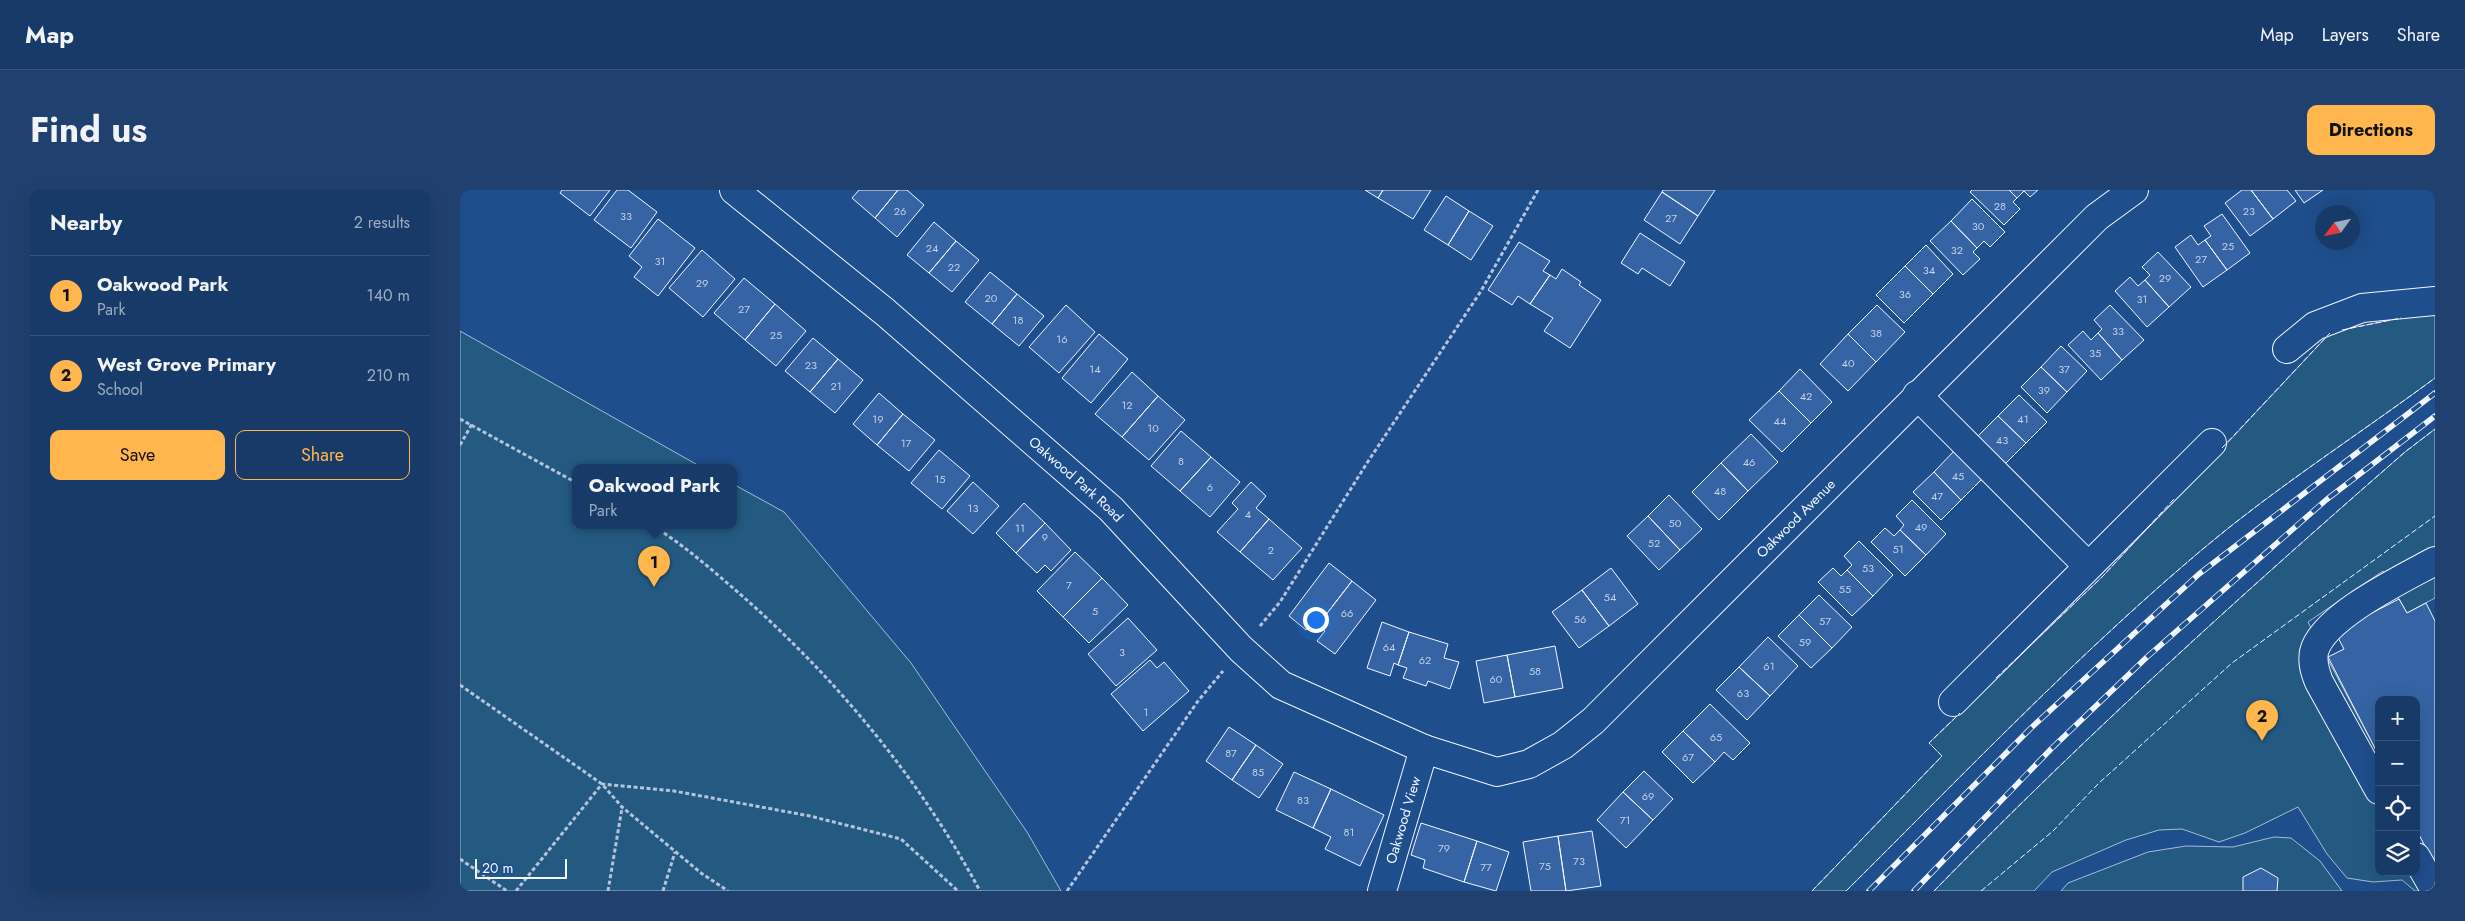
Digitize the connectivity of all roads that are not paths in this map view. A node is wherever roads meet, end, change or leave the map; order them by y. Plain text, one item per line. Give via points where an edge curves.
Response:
1 (2134, 190) edge
2 (738, 191) edge
3 (2435, 301) edge
4 (2287, 349) dead end
5 (1917, 395) junction
6 (2212, 443) dead end
7 (2435, 561) edge
8 (2088, 566) junction
9 (1953, 702) dead end
10 (1424, 750) junction
11 (2377, 786) edge
12 (2420, 864) edge
13 (2435, 890) edge
14 (1382, 891) edge

1 - 5 street, Oakwood Avenue via 2097,217
2 - 10 street, Oakwood Park Road via 885,312 1111,508 1241,649 1281,685
3 - 4 street via 2362,308 2315,326
5 - 8 street
5 - 10 street, Oakwood Avenue via 1631,685 1563,745 1529,764 1496,772
6 - 8 street
7 - 11 street via 2341,617 2327,630 2314,652 2319,682
8 - 9 street
10 - 14 street, Oakwood View
12 - 13 street

